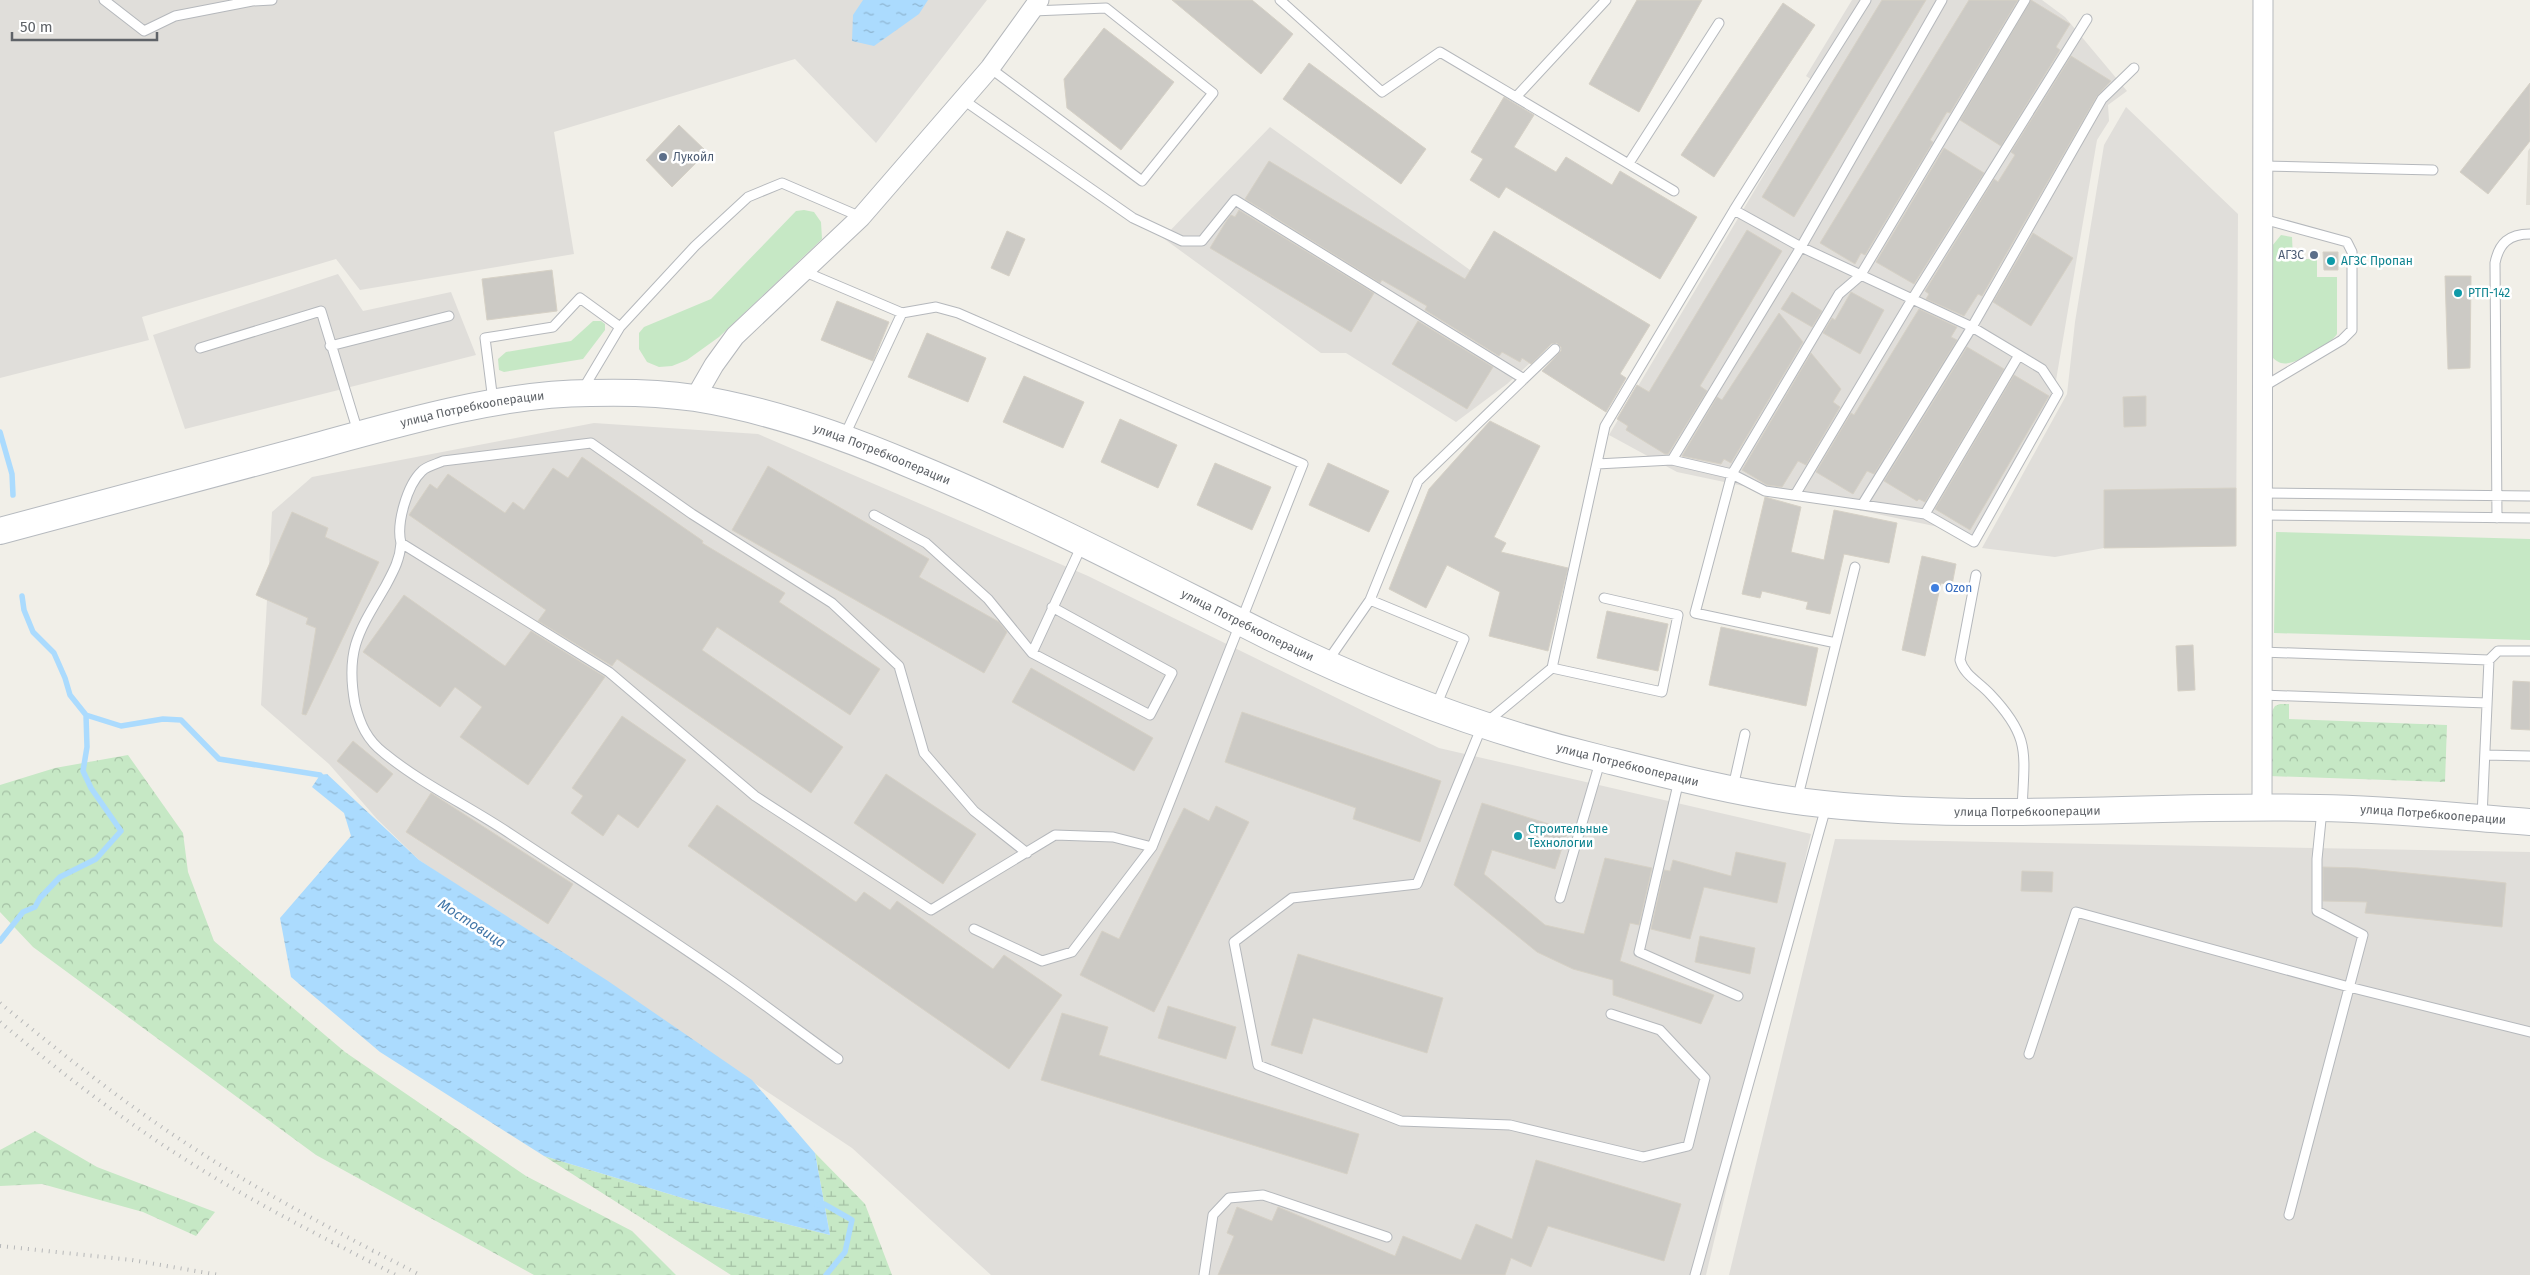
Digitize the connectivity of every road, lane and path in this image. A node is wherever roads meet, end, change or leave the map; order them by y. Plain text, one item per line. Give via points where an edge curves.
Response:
1 (104, 0) edge
2 (272, 0) edge
3 (1280, 0) edge
4 (1606, 0) edge
5 (1866, 0) edge
6 (1942, 0) edge
7 (2025, 0) edge
8 (2263, 0) edge
9 (1034, 6) edge
10 (2087, 19) dead end
11 (1719, 23) dead end
12 (990, 68) junction
13 (2134, 68) dead end
14 (1516, 97) junction
15 (962, 99) junction
16 (1629, 162) junction
17 (2263, 166) junction
18 (2433, 170) dead end
19 (1674, 191) dead end
20 (1734, 210) junction
21 (861, 217) junction
22 (2263, 219) junction
23 (2530, 234) edge
24 (1801, 247) junction
25 (802, 271) junction
26 (1860, 276) junction
27 (1911, 301) junction
28 (902, 313) junction
29 (448, 316) dead end
30 (1972, 327) junction
31 (620, 328) junction
32 (330, 346) junction
33 (200, 348) dead end
34 (1556, 349) dead end
35 (2019, 355) junction
36 (1524, 379) junction
37 (2263, 387) junction
38 (581, 392) junction
39 (695, 398) junction
40 (493, 403) junction
41 (359, 434) junction
42 (844, 438) junction
43 (1672, 460) junction
44 (1597, 464) junction
45 (1732, 474) junction
46 (2262, 493) junction
47 (1794, 495) junction
48 (2497, 495) junction
49 (2530, 496) edge
50 (1862, 505) junction
51 (1925, 514) junction
52 (874, 515) dead end
53 (2262, 515) junction
54 (2497, 518) junction
55 (2530, 518) edge
56 (0, 531) edge
57 (1083, 542) junction
58 (401, 544) junction
59 (1855, 567) dead end
60 (1976, 575) dead end
61 (1604, 598) dead end
62 (1370, 600) junction
63 (1052, 607) junction
64 (1243, 622) junction
65 (1836, 642) junction
66 (2530, 651) edge
67 (2262, 652) junction
68 (1032, 653) junction
69 (2489, 660) junction
70 (1326, 662) junction
71 (1552, 668) junction
72 (2262, 695) junction
73 (2487, 702) junction
74 (1435, 709) junction
75 (1482, 726) junction
76 (1745, 734) dead end
77 (2486, 755) junction
78 (2530, 756) edge
79 (1601, 759) junction
80 (1680, 778) junction
81 (1733, 790) junction
82 (1797, 801) junction
83 (1827, 804) junction
84 (2262, 808) junction
85 (2322, 808) junction
86 (2022, 813) junction
87 (2482, 819) junction
88 (2530, 822) edge
89 (1152, 846) junction
90 (1027, 854) junction
91 (1560, 898) dead end
92 (974, 929) dead end
93 (2349, 987) junction
94 (1738, 996) dead end
95 (1611, 1014) dead end
96 (2530, 1032) edge
97 (2029, 1054) dead end
98 (838, 1060) dead end
99 (2289, 1215) dead end
100 (1387, 1238) dead end
101 (1204, 1275) edge
102 (1695, 1275) edge

1 - 2 lane via 144,31 175,16
3 - 14 lane via 1382,92 1440,52
4 - 14 lane
5 - 20 lane
6 - 24 lane
7 - 26 lane
8 - 17 street
9 - 12 street
9 - 12 lane via 1106,8 1213,93 1142,182
10 - 27 lane
11 - 16 lane
12 - 15 street
13 - 30 lane via 2102,99
14 - 16 lane
15 - 21 street
15 - 36 lane via 1133,218 1182,241 1202,241 1235,200
16 - 19 lane
17 - 18 lane
17 - 22 street
20 - 24 lane
20 - 44 lane via 1605,426
21 - 25 street
21 - 31 lane via 782,183 748,197 695,246
22 - 37 street
22 - 37 lane via 2347,242 2352,252 2352,323 2348,335 2342,340
23 - 48 lane via 2506,239 2498,249 2494,263
24 - 26 lane
24 - 43 lane
25 - 28 lane
25 - 39 street via 735,336
26 - 27 lane
26 - 45 lane via 1839,294
27 - 30 lane
27 - 47 lane
28 - 42 lane
28 - 64 lane via 936,307 958,313 1303,464
29 - 32 lane
30 - 35 lane
30 - 50 lane
31 - 38 lane
31 - 40 lane via 580,298 553,327 485,338
32 - 33 lane via 321,311
32 - 41 lane
34 - 36 lane
35 - 51 lane
35 - 51 lane via 2042,369 2058,393 1974,542
36 - 62 lane via 1418,481
37 - 46 street
38 - 39 main road, улица Потребкооперации
38 - 40 main road, улица Потребкооперации
39 - 42 main road, улица Потребкооперации via 766,414
40 - 41 main road, улица Потребкооперации
41 - 56 main road, улица Потребкооперации
42 - 57 main road, улица Потребкооперации via 966,488
43 - 44 lane
43 - 45 lane
44 - 71 lane
45 - 47 lane via 1765,491
45 - 65 lane via 1695,613
46 - 48 lane
46 - 53 street
47 - 50 lane
48 - 49 lane
48 - 54 lane
50 - 51 lane
52 - 68 lane via 926,544 988,599
53 - 54 lane
53 - 67 street
54 - 55 lane
57 - 63 lane
57 - 64 main road, улица Потребкооперации
58 - 90 lane via 609,672 755,796 931,910
58 - 90 lane via 398,533 400,519 422,470 443,461 471,456 591,443 692,514 832,603 899,666 924,753 974,811
58 - 98 lane via 395,568 353,649 351,663 355,703 370,741 408,771 480,813 724,976
59 - 65 lane
60 - 86 lane via 1960,660 1963,669 1990,694 2021,735 2024,746
61 - 71 lane via 1678,615 1662,692
62 - 70 lane
62 - 74 lane via 1464,639
63 - 68 lane
63 - 68 lane via 1172,673 1150,715
64 - 70 main road, улица Потребкооперации
64 - 89 lane
65 - 82 lane
66 - 69 lane via 2498,651
67 - 69 lane
67 - 72 street
69 - 73 lane
70 - 74 main road, улица Потребкооперации
71 - 75 lane
72 - 73 lane
72 - 84 street
73 - 77 lane
74 - 75 main road, улица Потребкооперации
75 - 79 main road, улица Потребкооперации
75 - 95 lane via 1417,884 1292,898 1234,942 1258,1065 1401,1121 1510,1125 1644,1157 1688,1146 1705,1078 1660,1030
76 - 81 lane
77 - 78 lane
77 - 87 lane
79 - 80 main road, улица Потребкооперации
79 - 91 lane
80 - 81 main road, улица Потребкооперации
80 - 94 lane via 1639,952
81 - 82 main road, улица Потребкооперации
82 - 83 main road, улица Потребкооперации
83 - 86 main road, улица Потребкооперации via 1904,811
83 - 102 lane
84 - 85 main road, улица Потребкооперации
84 - 86 main road, улица Потребкооперации
85 - 87 main road, улица Потребкооперации
85 - 93 lane via 2317,859 2317,911 2363,935
87 - 88 main road, улица Потребкооперации
89 - 90 lane via 1113,837 1055,834
89 - 92 lane via 1072,952 1042,962
93 - 96 lane
93 - 97 lane via 2076,912
93 - 99 lane
100 - 101 lane via 1263,1195 1229,1198 1213,1216

